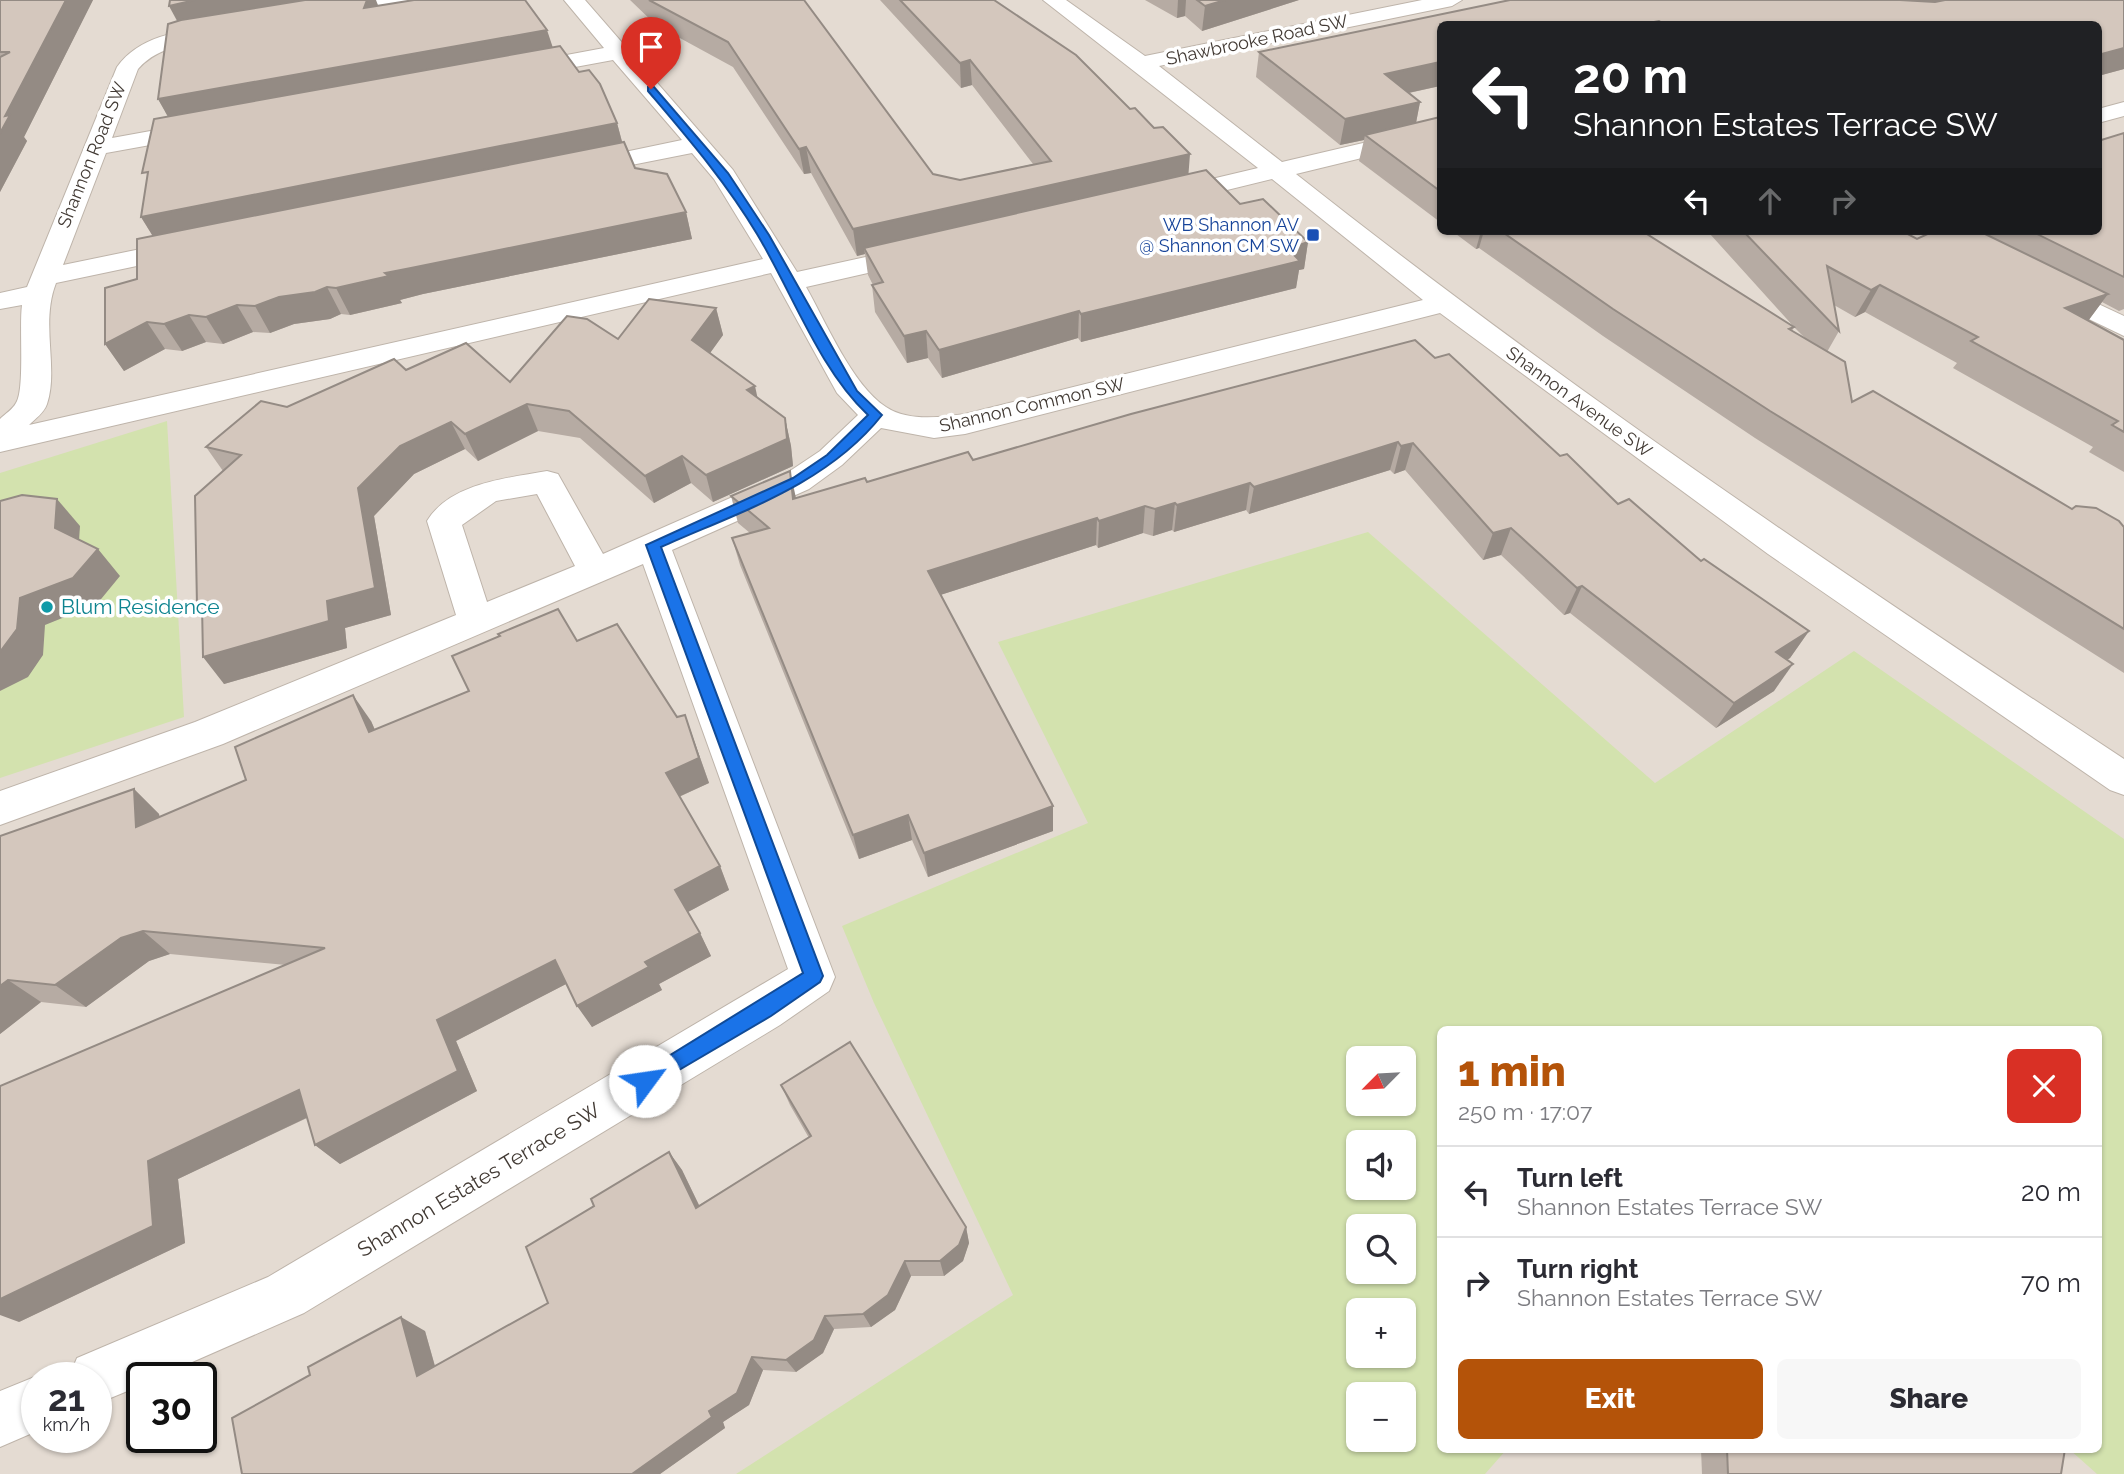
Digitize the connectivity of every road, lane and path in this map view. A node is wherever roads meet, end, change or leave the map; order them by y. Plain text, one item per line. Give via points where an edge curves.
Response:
1 (410, 0) edge
2 (574, 0) edge
3 (1053, 0) edge
4 (1452, 0) edge
5 (300, 18) edge
6 (232, 29) edge
7 (619, 52) junction
8 (1143, 63) junction
9 (498, 74) edge
10 (2124, 109) edge
11 (2102, 115) edge
12 (216, 126) edge
13 (1437, 133) edge
14 (700, 144) junction
15 (95, 148) junction
16 (563, 172) edge
17 (1275, 172) junction
18 (1140, 202) edge
19 (208, 244) edge
20 (938, 248) edge
21 (785, 273) junction
22 (2018, 273) edge
23 (41, 285) junction
24 (0, 301) edge
25 (1444, 303) junction
26 (2124, 327) edge
27 (876, 415) junction
28 (0, 436) edge
29 (0, 442) edge
30 (653, 545) junction
31 (595, 571) junction
32 (475, 619) junction
33 (2124, 779) edge
34 (0, 808) edge
35 (112, 1370) edge
36 (21, 1410) edge
37 (0, 1419) edge

1 - 5 street
2 - 7 street, Shannon Common SW
3 - 8 street, Shannon Avenue SW
4 - 8 street, Shawbrooke Road SW
6 - 15 street, Shannon Road SW via 175,40 132,61
7 - 9 street
7 - 14 street, Shannon Common SW
8 - 17 street, Shannon Avenue SW
10 - 11 street
12 - 15 street
13 - 17 street
14 - 16 street
14 - 21 street, Shannon Common SW via 747,208
15 - 23 street, Shannon Road SW
17 - 18 street
17 - 25 street, Shannon Avenue SW
19 - 23 street
20 - 21 street
21 - 27 street, Shannon Common SW via 852,393
21 - 29 street
22 - 26 street
23 - 24 street
23 - 28 street, Shannon Road SW via 33,327 33,398 23,416
25 - 27 street, Shannon Common SW via 965,424 934,428
25 - 33 street, Shannon Avenue SW via 1835,584
27 - 30 street via 831,458 798,481
30 - 31 street
30 - 35 street, Shannon Estates Terrace SW via 813,976 764,1010 286,1295
31 - 32 street
31 - 32 street via 547,482 486,492 444,521
32 - 34 street via 209,733
36 - 37 street

